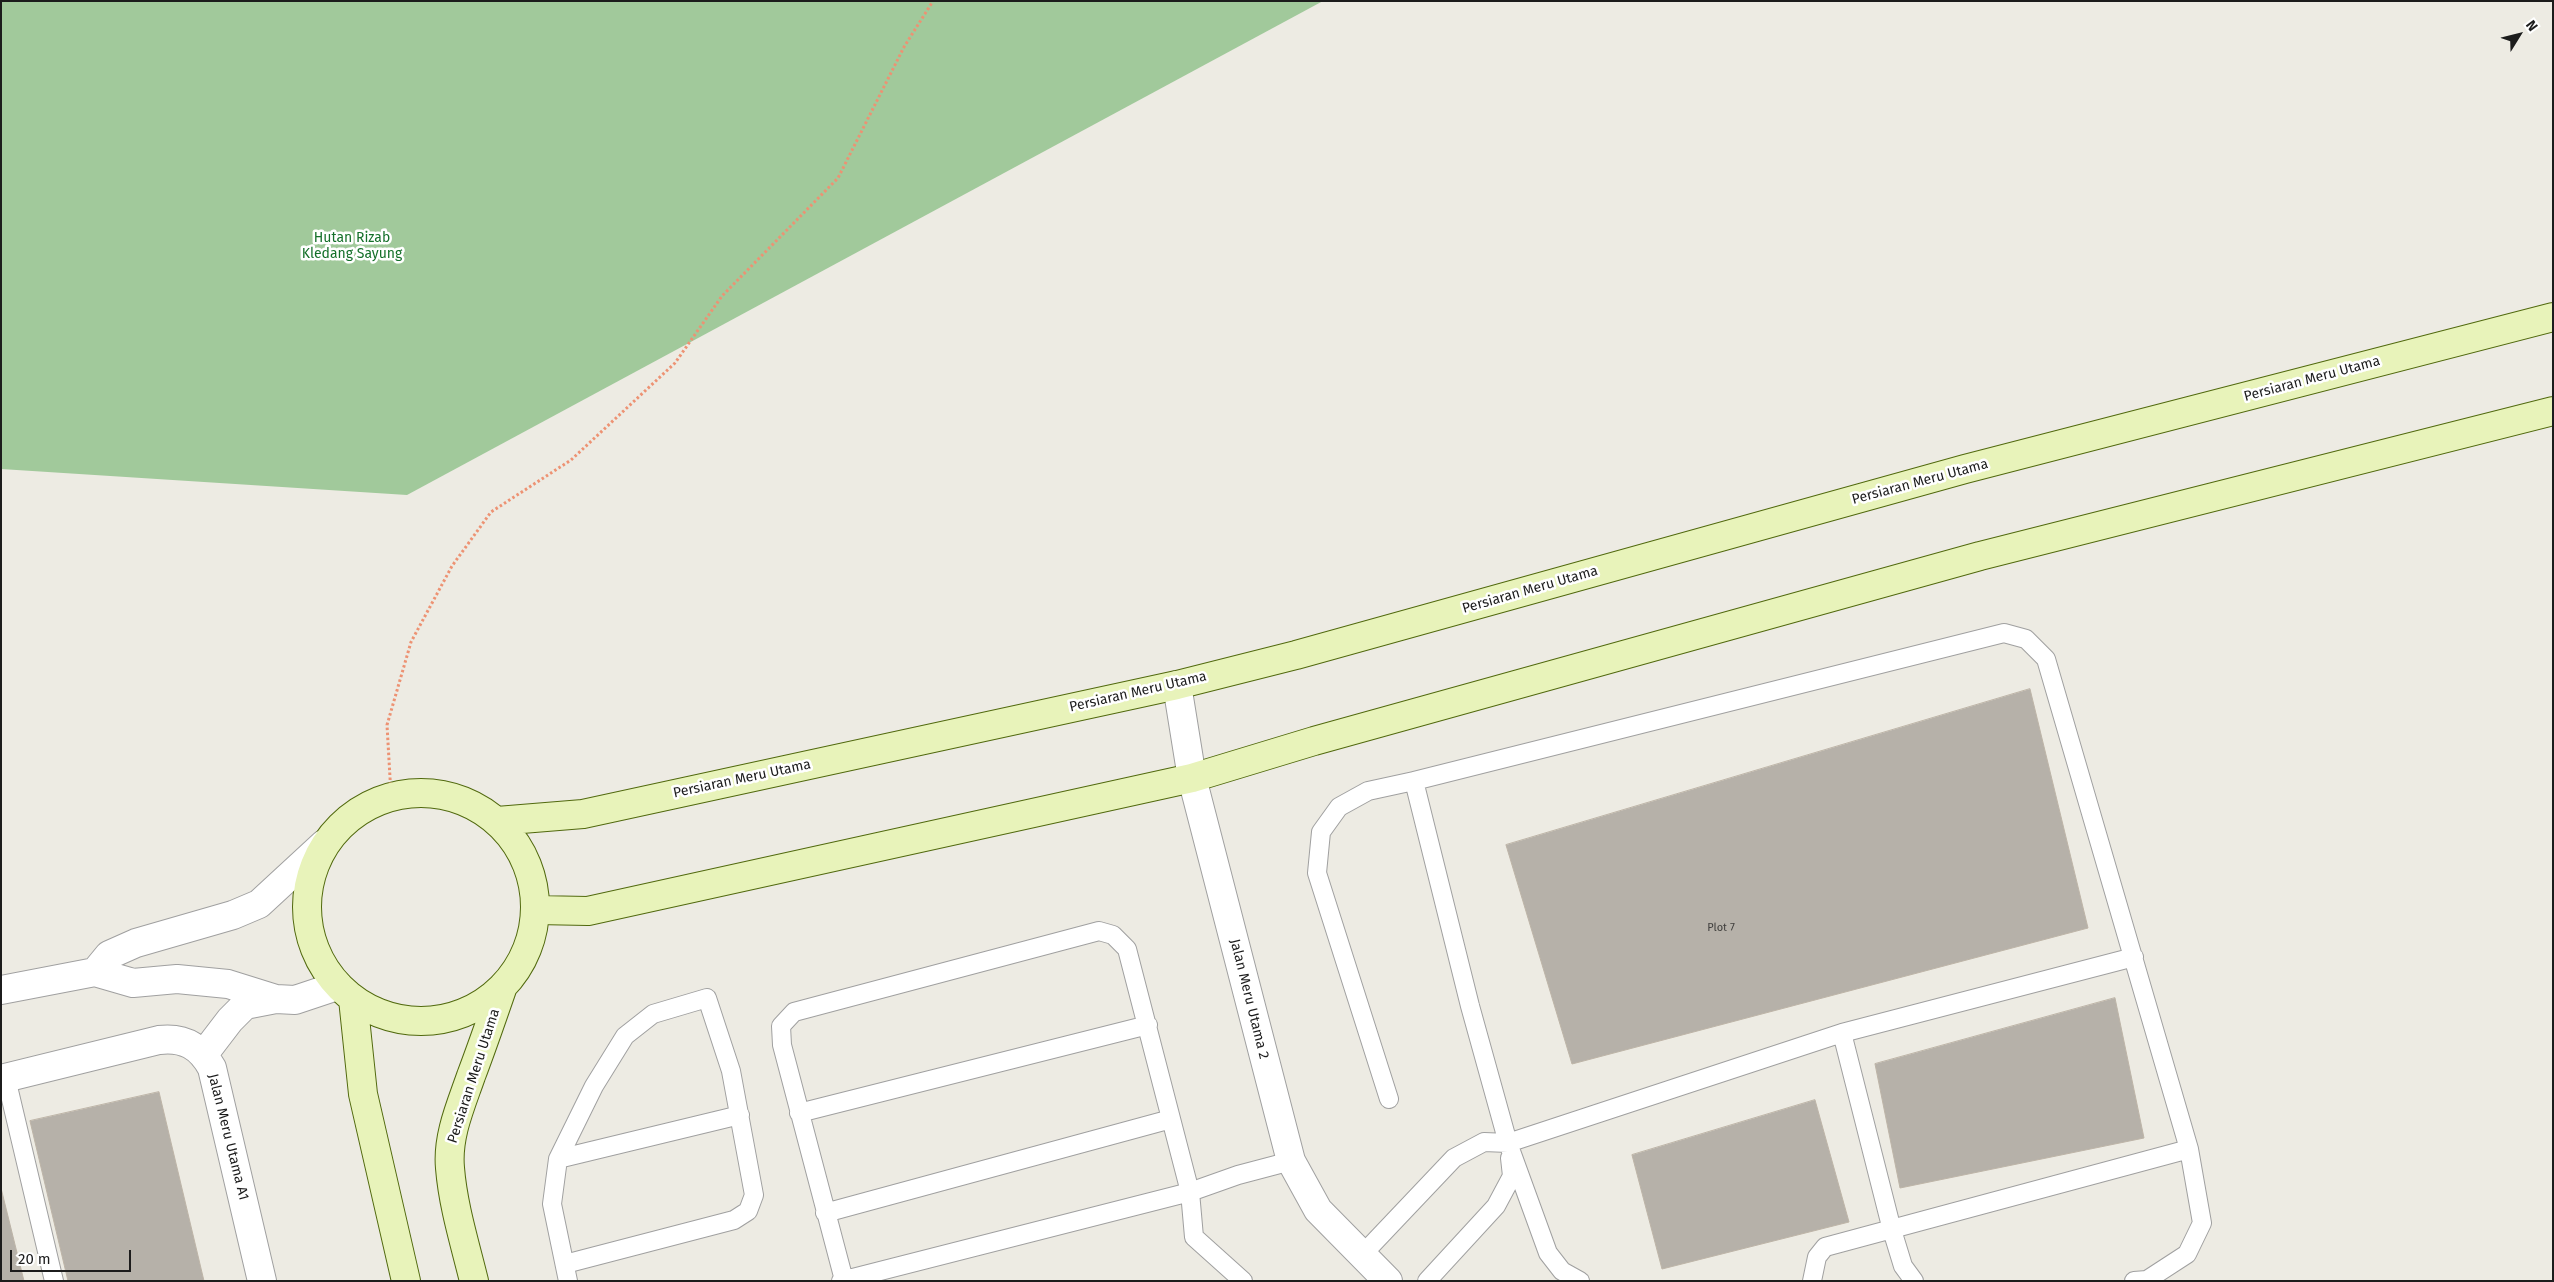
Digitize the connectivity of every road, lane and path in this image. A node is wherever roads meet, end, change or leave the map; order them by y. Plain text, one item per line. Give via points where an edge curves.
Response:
1 (933, 1) edge
2 (2553, 317) edge
3 (2553, 411) edge
4 (1177, 685) junction
5 (1192, 778) junction
6 (1414, 781) junction
7 (391, 795) junction
8 (497, 821) junction
9 (324, 844) junction
10 (536, 910) junction
11 (2134, 956) junction
12 (95, 972) junction
13 (502, 989) junction
14 (1, 990) edge
15 (345, 992) junction
16 (276, 1000) junction
17 (1148, 1025) junction
18 (1842, 1033) junction
19 (204, 1054) junction
20 (4, 1079) edge
21 (1389, 1099) dead end
22 (799, 1113) junction
23 (740, 1115) junction
24 (1170, 1119) junction
25 (1508, 1143) junction
26 (2189, 1149) junction
27 (558, 1159) junction
28 (1291, 1161) junction
29 (1190, 1192) junction
30 (825, 1213) junction
31 (1892, 1230) junction
32 (1362, 1255) junction
33 (566, 1273) edge
34 (842, 1280) edge
35 (54, 1281) edge
36 (262, 1281) edge
37 (406, 1281) edge
38 (474, 1281) edge
39 (1243, 1281) edge
40 (1388, 1281) edge
41 (1427, 1281) edge
42 (1580, 1281) edge
43 (1812, 1281) edge
44 (1914, 1281) edge
45 (2134, 1281) edge

1 - 7 path via 904,47 838,178 722,296 675,363 570,460 490,512 452,566 411,642 387,725
2 - 4 main road, Persiaran Meru Utama via 1965,469 1296,655
3 - 5 main road via 1980,556 1314,740
4 - 5 street, Jalan Meru Utama 2
4 - 8 main road, Persiaran Meru Utama via 584,814
5 - 10 main road via 588,912
5 - 28 street, Jalan Meru Utama 2
6 - 11 lane via 2004,633 2026,639 2046,659
6 - 21 lane via 1368,791 1339,807 1321,832 1317,873
6 - 25 lane
7 - 8 main road via 419,792 448,795 474,805
7 - 9 main road via 342,822
8 - 10 main road via 518,847 531,877
9 - 12 street via 259,904 130,946 109,955
9 - 15 main road via 311,872 306,902 309,932 319,961
10 - 13 main road via 527,952
11 - 18 lane
11 - 26 lane
12 - 14 street
12 - 16 street via 133,983 177,979 228,984
13 - 15 main road via 469,1012 430,1022 389,1018
13 - 38 main road, Persiaran Meru Utama via 452,1135 450,1168 454,1195
15 - 16 street
15 - 37 main road via 363,1094
16 - 19 street via 246,1005
17 - 22 lane
17 - 22 lane via 1127,949 1113,935 1100,931 794,1012 781,1026 781,1036
17 - 24 lane
18 - 25 lane
18 - 31 lane
19 - 20 street via 185,1041 173,1038
19 - 36 street, Jalan Meru Utama A1 via 212,1068
20 - 35 lane
22 - 30 lane
23 - 27 lane
23 - 27 lane via 731,1071 707,998 652,1014 625,1036 594,1086
23 - 33 lane via 754,1195 748,1211 734,1220
24 - 29 lane
24 - 30 lane
25 - 32 lane via 1484,1142 1454,1158
25 - 41 lane via 1512,1176 1496,1206
25 - 42 lane via 1548,1253 1562,1271
26 - 31 lane
26 - 45 lane via 2202,1222 2187,1254 2147,1280
27 - 33 lane via 552,1204
28 - 29 lane via 1238,1174
28 - 32 street, Jalan Meru Utama 2 via 1318,1210
29 - 34 lane
29 - 39 lane via 1194,1237
30 - 34 lane
31 - 43 lane via 1826,1247 1817,1257
31 - 44 lane via 1903,1266
32 - 40 street, Jalan Meru Utama 2

